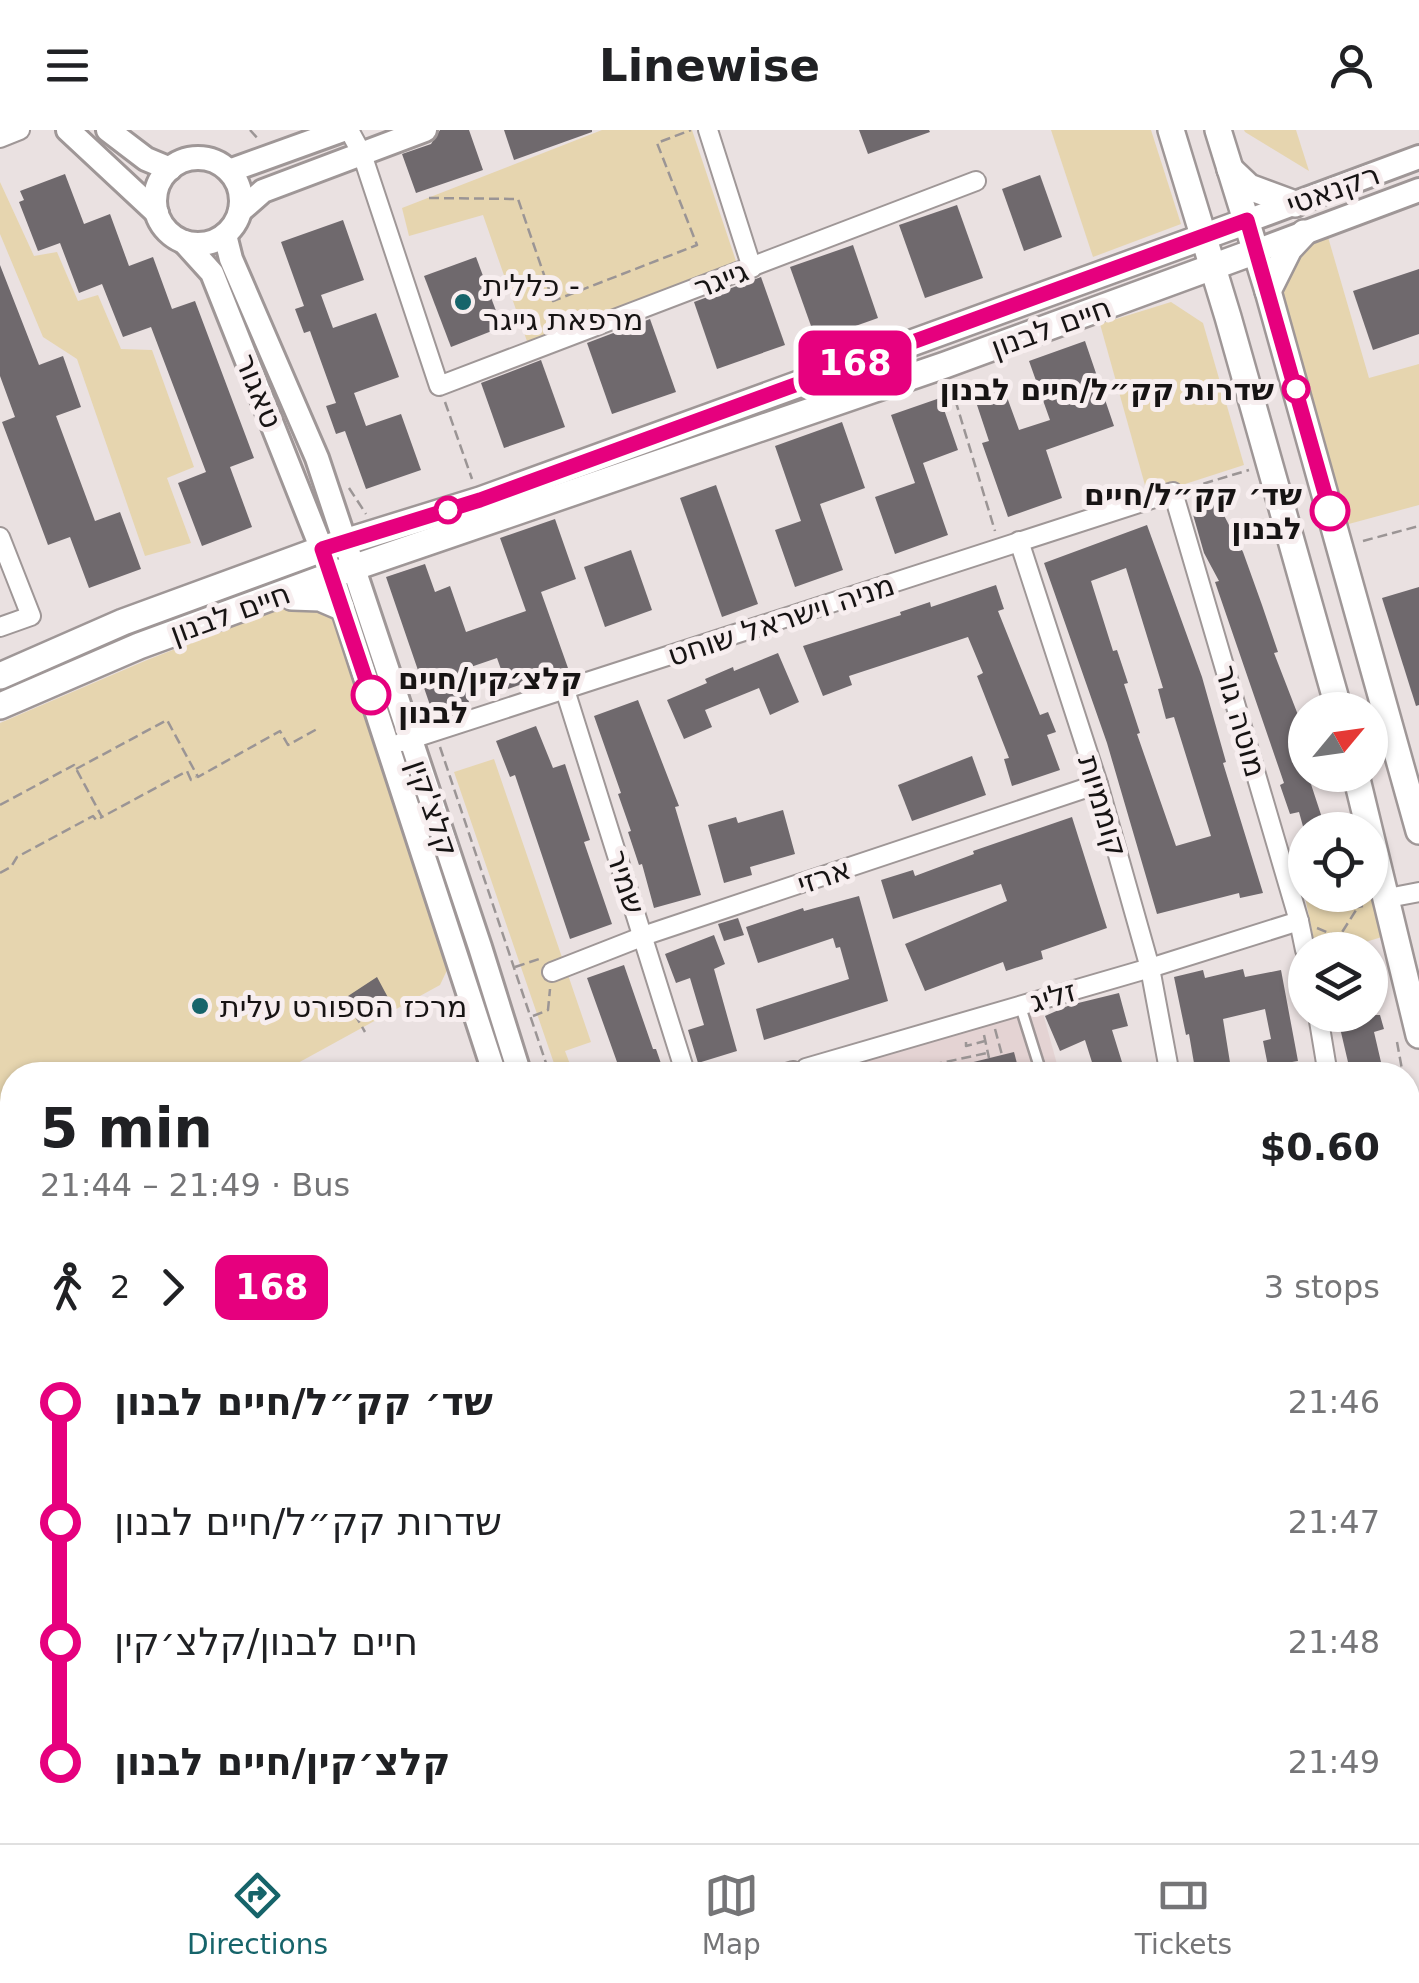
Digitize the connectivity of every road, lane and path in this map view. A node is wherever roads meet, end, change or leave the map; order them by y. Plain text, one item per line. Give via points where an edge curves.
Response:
1 (20, 130) edge
2 (68, 130) edge
3 (108, 130) edge
4 (346, 130) edge
5 (425, 130) edge
6 (691, 130) edge
7 (708, 130) edge
8 (1171, 130) edge
9 (1218, 130) edge
10 (0, 138) edge
11 (362, 154) junction
12 (1419, 157) edge
13 (170, 169) junction
14 (1230, 169) junction
15 (229, 170) junction
16 (976, 181) dead end
17 (1419, 190) edge
18 (428, 198) dead end
19 (1192, 198) junction
20 (1295, 204) junction
21 (240, 211) junction
22 (157, 213) junction
23 (1247, 220) junction
24 (1304, 233) junction
25 (225, 235) junction
26 (1204, 236) junction
27 (184, 242) junction
28 (1171, 248) junction
29 (1256, 251) junction
30 (752, 268) junction
31 (1213, 268) junction
32 (1169, 285) junction
33 (1268, 291) junction
34 (1228, 317) junction
35 (945, 364) junction
36 (439, 386) junction
37 (1268, 465) junction
38 (1173, 492) junction
39 (480, 500) junction
40 (1419, 526) edge
41 (0, 537) edge
42 (1019, 541) junction
43 (333, 545) junction
44 (1000, 547) junction
45 (1341, 547) junction
46 (343, 572) junction
47 (267, 601) junction
48 (342, 607) junction
49 (0, 627) edge
50 (0, 676) edge
51 (564, 690) junction
52 (1335, 692) edge
53 (0, 706) edge
54 (316, 729) dead end
55 (435, 731) junction
56 (410, 740) junction
57 (388, 747) junction
58 (76, 769) junction
59 (198, 777) junction
60 (1098, 784) junction
61 (0, 805) edge
62 (102, 817) junction
63 (1419, 831) edge
64 (0, 873) edge
65 (1419, 892) edge
66 (1388, 898) joint
67 (1355, 912) edge
68 (1299, 920) junction
69 (1301, 932) edge
70 (643, 937) junction
71 (1150, 968) junction
72 (552, 972) joint
73 (347, 1000) dead end
74 (1020, 1005) junction
75 (532, 1016) junction
76 (987, 1022) junction
77 (365, 1032) dead end
78 (1321, 1032) edge
79 (964, 1034) dead end
80 (1419, 1035) edge
81 (986, 1041) junction
82 (1002, 1055) dead end
83 (492, 1062) edge
84 (516, 1062) edge
85 (546, 1062) edge
86 (682, 1062) edge
87 (836, 1062) edge
88 (950, 1062) edge
89 (1038, 1062) edge
90 (1168, 1062) edge
91 (1326, 1062) edge

1 - 10 street
2 - 22 street
3 - 13 street
4 - 11 street
4 - 15 street
5 - 11 street
6 - 18 path via 656,143 697,245 554,301 518,200
7 - 30 street
8 - 19 main road
9 - 14 main road
11 - 21 street via 263,191
11 - 36 street
12 - 20 street, רקנאטי
13 - 15 street via 193,158
13 - 22 street via 157,189
14 - 20 main road via 1250,187
14 - 23 main road
15 - 21 street
16 - 30 street, גייגר
17 - 24 street, רקנאטי
19 - 26 main road
19 - 28 main road via 1185,234
20 - 23 street, רקנאטי
21 - 25 street
22 - 27 street
23 - 26 main road, חיים לבנון
23 - 29 main road
24 - 29 street, רקנאטי
24 - 33 main road
25 - 27 street via 206,244
25 - 43 street, טאגור via 317,458
26 - 28 main road, חיים לבנון
26 - 31 main road
27 - 43 street, טאגור via 212,273
28 - 39 main road, חיים לבנון
29 - 31 main road, חיים לבנון
29 - 33 main road
30 - 36 street, גייגר
31 - 32 main road, חיים לבנון
31 - 34 main road
32 - 34 main road via 1194,292
32 - 35 main road, חיים לבנון
33 - 45 main road
34 - 37 main road
35 - 44 path
35 - 46 main road, חיים לבנון
36 - 39 path
37 - 38 path
37 - 52 main road
38 - 42 street, מניה וישראל שוחט
38 - 68 street, מוטה גור
39 - 43 main road, חיים לבנון
40 - 45 path
41 - 49 street via 30,616
42 - 44 street, מניה וישראל שוחט
42 - 60 street, קוממיות
43 - 46 street, קלצ'קין
43 - 50 main road, חיים לבנון via 123,622
44 - 51 street, מניה וישראל שוחט
45 - 63 main road
46 - 47 main road, חיים לבנון
46 - 48 street, קלצ'קין
46 - 56 street, קלצ'קין
47 - 48 main road via 320,598
47 - 53 main road, חיים לבנון
48 - 57 street, קלצ'קין
51 - 55 street, מניה וישראל שוחט
51 - 70 street, שמיר
54 - 59 path via 288,745 280,731
55 - 56 street, מניה וישראל שוחט
55 - 75 path
56 - 57 street, מניה וישראל שוחט
56 - 84 street, קלצ'קין
57 - 83 street, קלצ'קין
58 - 59 path via 167,720
58 - 61 path
58 - 62 path
59 - 62 path via 192,780 187,771
60 - 70 street, ארזי
60 - 71 street, קוממיות
62 - 64 path via 16,858
65 - 66 street
66 - 80 main road
67 - 68 path via 1339,937
68 - 69 street, מוטה גור
68 - 71 street, זליג
70 - 72 street, ארזי
70 - 86 street, שמיר
71 - 74 street, זליג
71 - 90 street, קוממיות
72 - 75 path via 548,1010
73 - 77 path
74 - 76 street, זליג
74 - 89 lane
75 - 85 path
76 - 81 path
76 - 82 path
76 - 87 street, זליג
78 - 91 street
79 - 81 path via 966,1046
81 - 88 path via 989,1055

